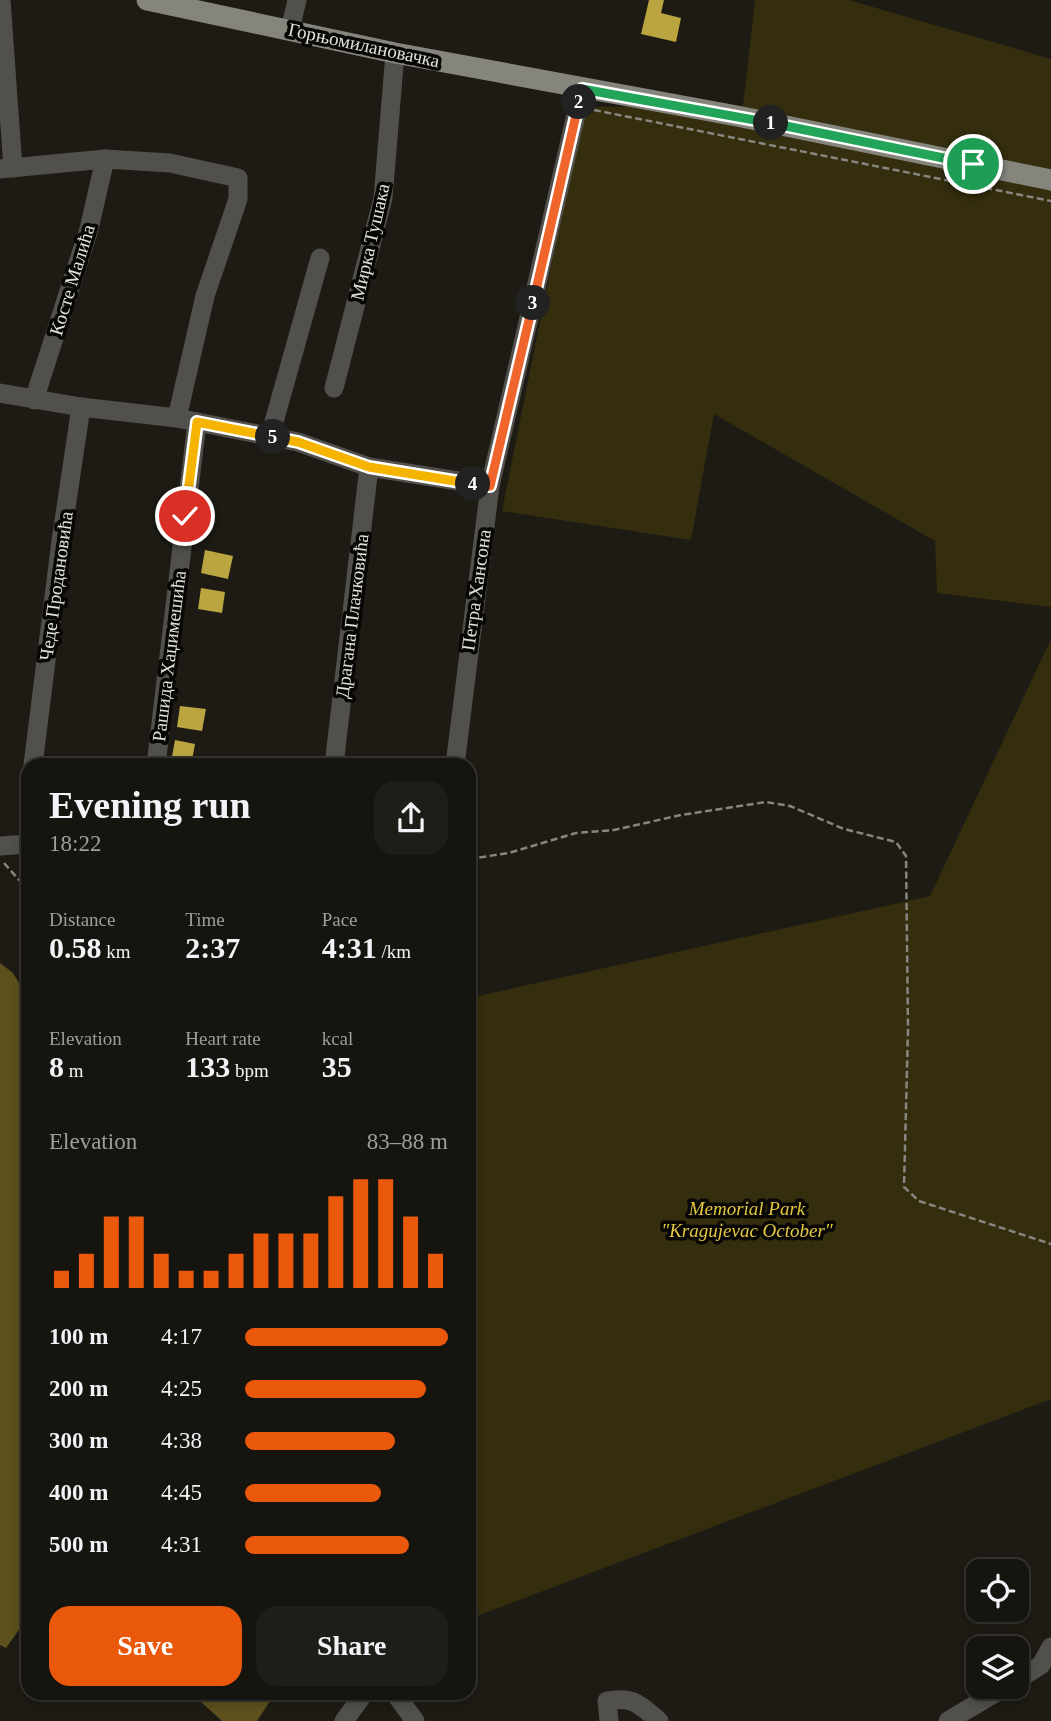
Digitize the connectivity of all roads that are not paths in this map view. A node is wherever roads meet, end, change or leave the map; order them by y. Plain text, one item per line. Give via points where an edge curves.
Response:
1 (1, 0) edge
2 (146, 0) edge
3 (297, 0) edge
4 (290, 30) junction
5 (395, 52) junction
6 (579, 98) junction
7 (105, 159) junction
8 (6, 169) edge
9 (1051, 180) edge
10 (320, 258) dead end
11 (334, 388) dead end
12 (0, 393) edge
13 (34, 400) junction
14 (81, 407) junction
15 (177, 418) junction
16 (197, 422) junction
17 (270, 436) junction
18 (369, 467) junction
19 (490, 486) junction
20 (34, 758) edge
21 (157, 758) edge
22 (335, 758) edge
23 (456, 758) edge
24 (21, 844) edge
25 (0, 846) edge
26 (1051, 1647) edge
27 (1029, 1672) edge
28 (985, 1699) edge
29 (359, 1700) edge
30 (400, 1700) edge
31 (608, 1711) edge
32 (344, 1721) edge
33 (415, 1721) edge
34 (659, 1721) edge
35 (948, 1721) edge

1 - 8 street
2 - 4 main road, Горњомилановачка
3 - 4 street
4 - 5 main road, Горњомилановачка
5 - 6 main road, Горњомилановачка
5 - 11 street, Мирка Тушака via 383,198
6 - 9 main road, Горњомилановачка via 737,116
6 - 19 street, Петра Хансона
7 - 8 street
7 - 13 street, Косте Малића via 89,229
7 - 15 street via 170,163 238,178 238,199 205,296
10 - 17 street
12 - 13 street
13 - 14 street
14 - 15 street
14 - 20 street, Чеде Продановића
15 - 16 street
16 - 17 street
16 - 21 street, Рашида Хаџимешића
17 - 18 street
18 - 19 street
18 - 22 street, Драгана Плачковића
19 - 23 street, Петра Хансона
24 - 25 street
26 - 27 street via 1041,1665
28 - 35 street
29 - 32 street
30 - 33 street
31 - 34 street via 625,1698

